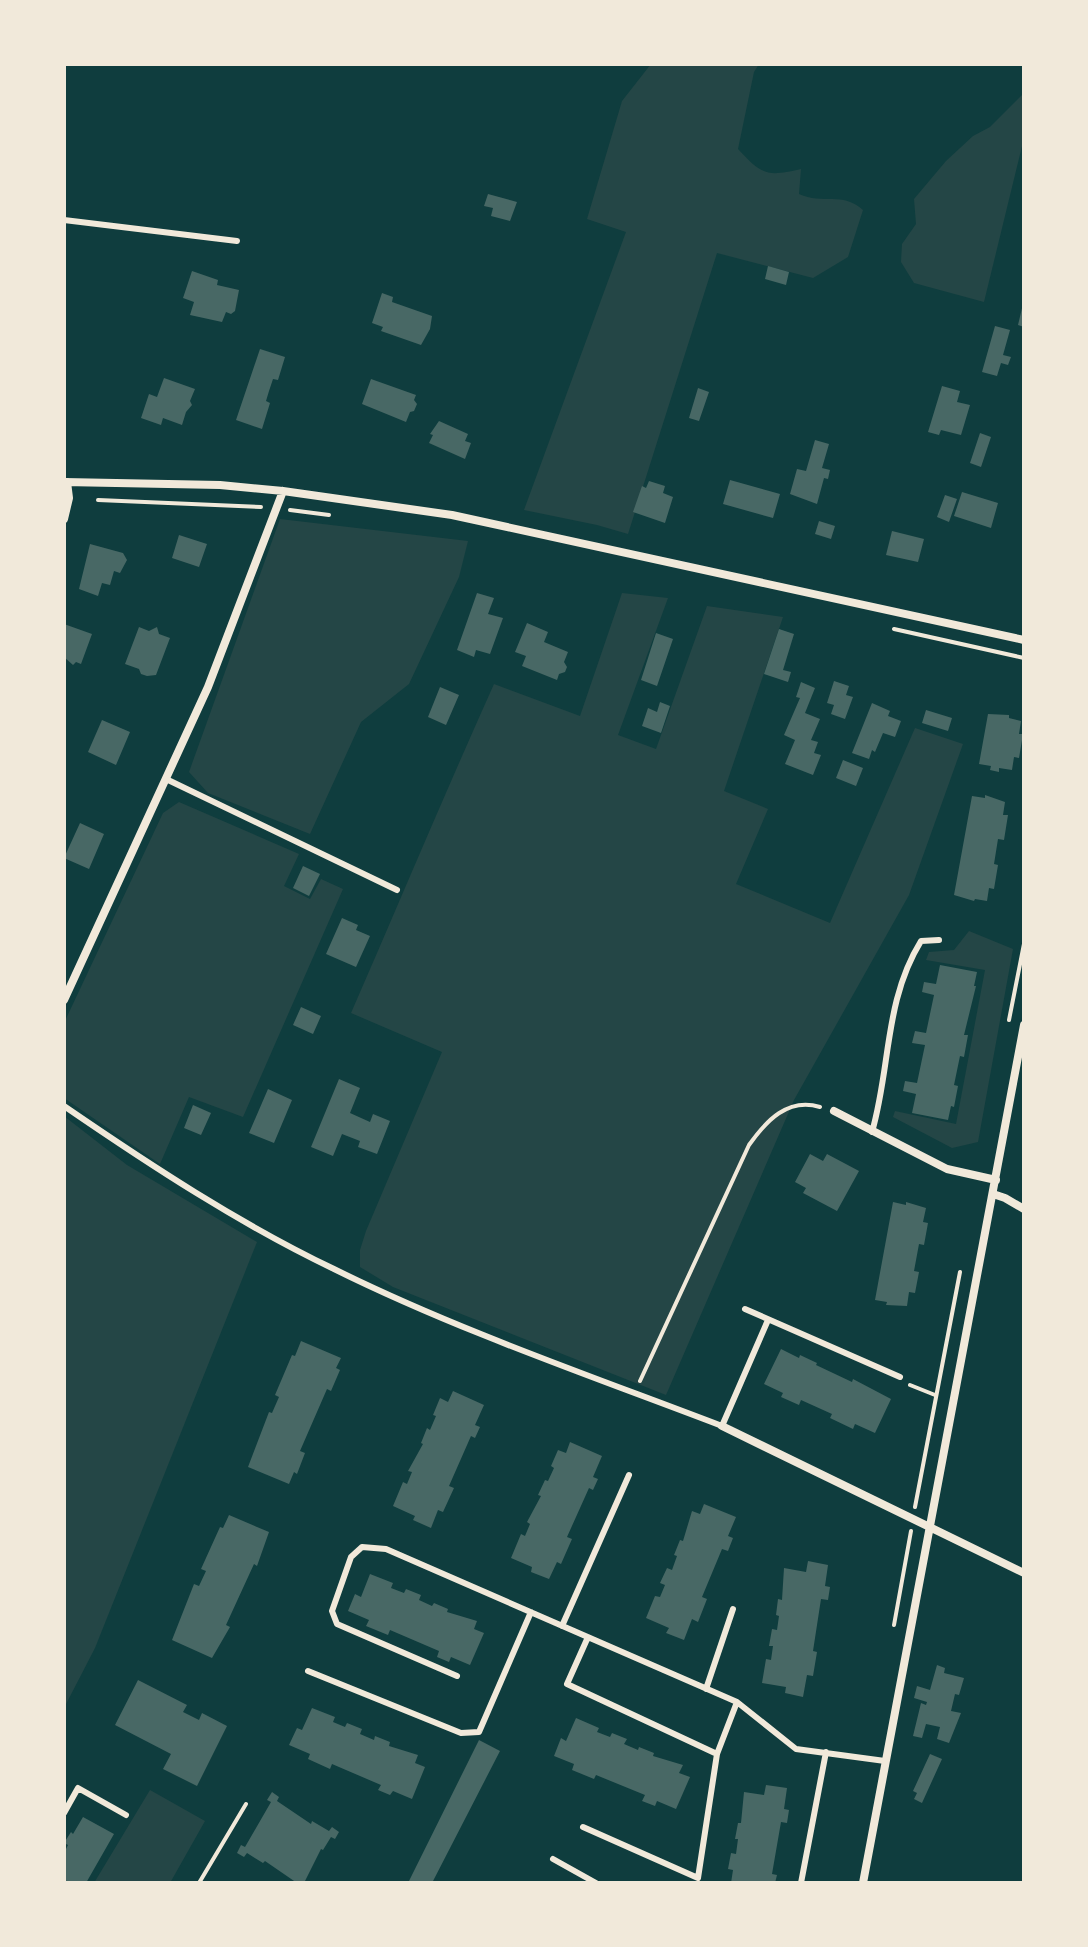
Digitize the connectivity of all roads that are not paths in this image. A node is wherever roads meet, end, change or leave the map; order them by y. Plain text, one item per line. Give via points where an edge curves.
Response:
1 (64, 220) edge
2 (237, 241) dead end
3 (65, 482) edge
4 (283, 491) junction
5 (64, 519) edge
6 (1024, 640) edge
7 (166, 779) junction
8 (397, 890) dead end
9 (939, 940) dead end
10 (64, 1000) edge
11 (1024, 1025) edge
12 (64, 1106) edge
13 (834, 1111) road end
14 (872, 1132) junction
15 (996, 1180) junction
16 (993, 1194) junction
17 (1024, 1209) edge
18 (745, 1309) dead end
19 (768, 1320) junction
20 (900, 1377) road end
21 (722, 1426) junction
22 (629, 1475) dead end
23 (929, 1527) junction
24 (1024, 1573) edge
25 (733, 1609) dead end
26 (531, 1612) junction
27 (562, 1626) junction
28 (588, 1637) junction
29 (308, 1671) dead end
30 (457, 1676) dead end
31 (706, 1689) junction
32 (737, 1702) junction
33 (826, 1752) junction
34 (717, 1754) junction
35 (885, 1761) junction
36 (64, 1813) edge
37 (126, 1815) dead end
38 (583, 1827) dead end
39 (553, 1859) dead end
40 (596, 1883) edge
41 (801, 1883) edge
42 (863, 1883) edge

1 - 2 lane
3 - 4 street
3 - 5 street via 69,498
4 - 6 street via 478,520
4 - 7 street via 208,687
7 - 8 lane
7 - 10 street
9 - 14 lane via 921,941 896,994
11 - 15 street
12 - 21 lane via 135,1155 334,1270
13 - 14 street
14 - 15 street via 947,1169
15 - 16 street
16 - 17 street
16 - 23 street
18 - 19 lane
19 - 20 lane
19 - 21 lane
21 - 23 street
22 - 27 lane
23 - 24 street
23 - 35 street
25 - 31 lane
26 - 27 lane
26 - 29 lane via 479,1732 461,1733
26 - 30 lane via 386,1549 362,1547 351,1557 332,1611 337,1624
27 - 28 lane
28 - 31 lane
28 - 34 lane via 567,1684
31 - 32 lane
32 - 33 lane via 796,1749
32 - 34 lane
33 - 35 lane
33 - 41 lane
34 - 38 lane via 698,1878
35 - 42 street
36 - 37 lane via 78,1788
39 - 40 lane

